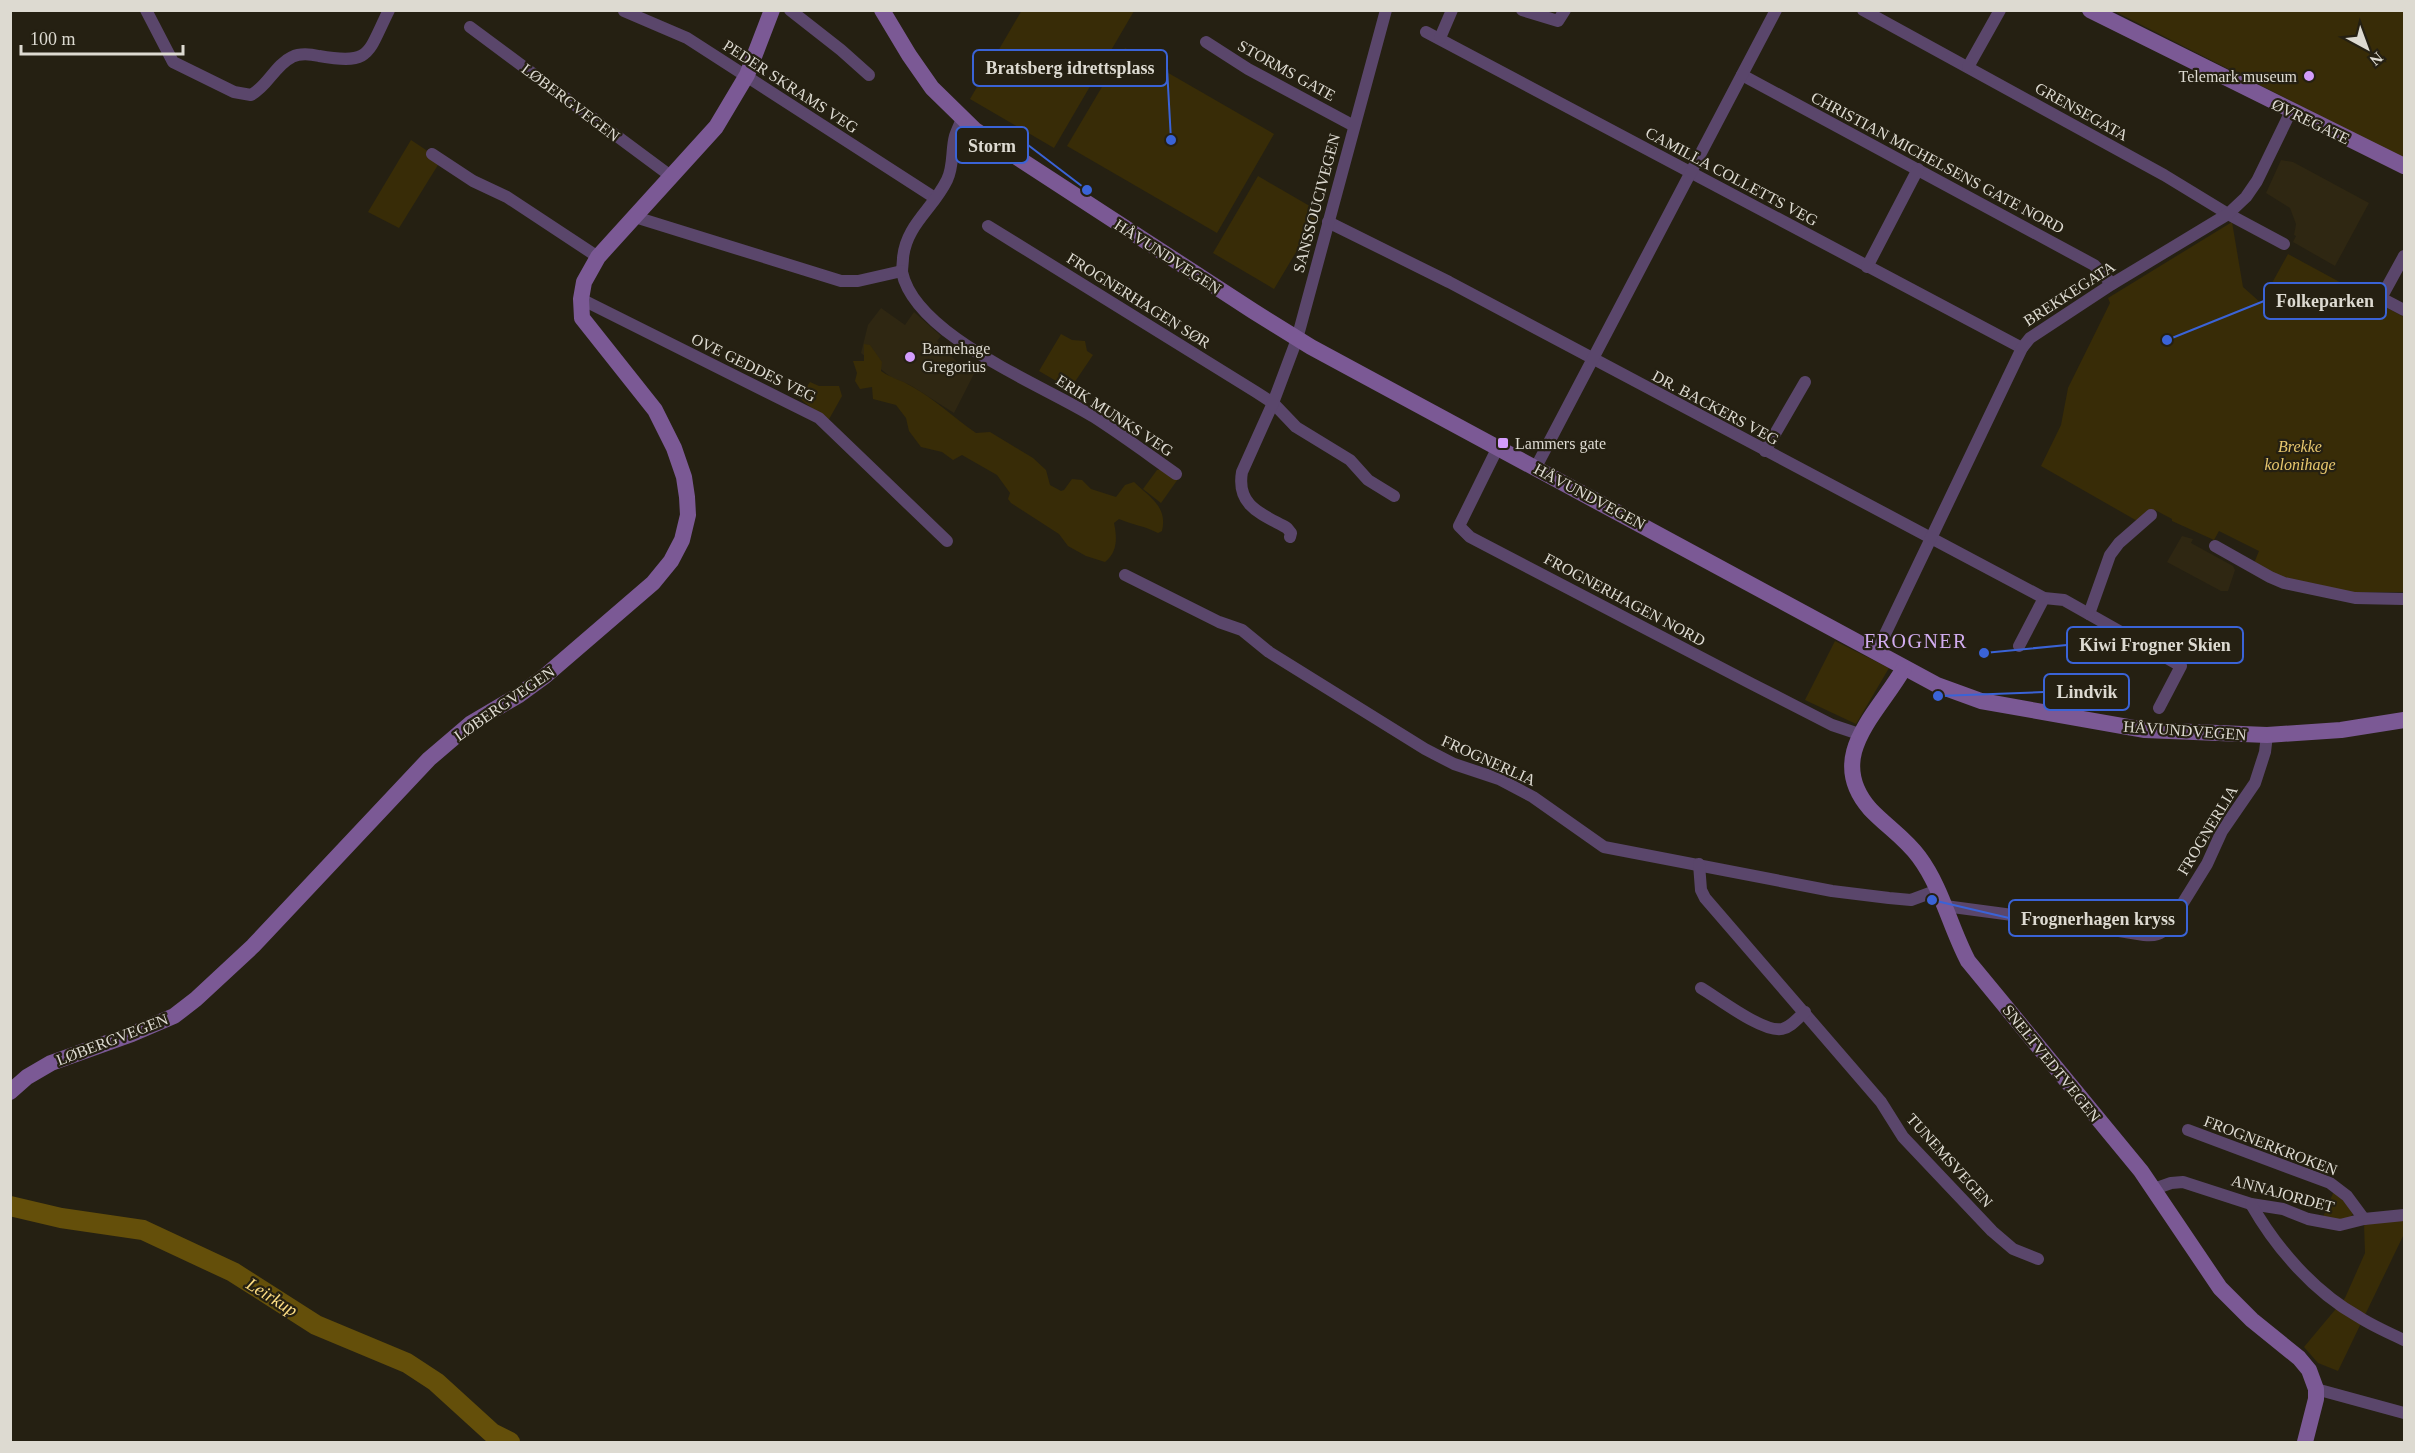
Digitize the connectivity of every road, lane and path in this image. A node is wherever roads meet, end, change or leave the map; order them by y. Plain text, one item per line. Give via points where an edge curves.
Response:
1 (146, 10) edge
2 (389, 10) edge
3 (772, 10) edge
4 (790, 10) edge
5 (882, 10) edge
6 (1386, 10) edge
7 (1452, 10) edge
8 (1522, 10) edge
9 (1776, 10) edge
10 (1863, 10) edge
11 (2000, 10) edge
12 (2090, 10) edge
13 (624, 11) edge
14 (2109, 15) edge
15 (1562, 16) edge
16 (470, 27) dead end
17 (1426, 32) dead end
18 (1440, 38) junction
19 (1206, 42) dead end
20 (1968, 68) junction
21 (747, 75) junction
22 (869, 75) dead end
23 (1742, 75) junction
24 (2291, 111) junction
25 (962, 119) junction
26 (1354, 126) junction
27 (432, 154) dead end
28 (2404, 166) edge
29 (1918, 169) junction
30 (1690, 172) junction
31 (672, 177) junction
32 (935, 198) junction
33 (2228, 214) junction
34 (635, 217) junction
35 (1328, 222) junction
36 (988, 226) dead end
37 (2284, 244) dead end
38 (2404, 256) edge
39 (598, 257) junction
40 (1867, 267) junction
41 (902, 271) junction
42 (2112, 284) junction
43 (581, 299) junction
44 (2404, 310) edge
45 (1297, 339) junction
46 (2022, 348) junction
47 (1591, 359) junction
48 (1804, 382) dead end
49 (1273, 403) junction
50 (1498, 447) junction
51 (1765, 451) junction
52 (1536, 467) junction
53 (1176, 474) dead end
54 (1394, 496) dead end
55 (2151, 515) dead end
56 (1290, 537) dead end
57 (1931, 539) junction
58 (946, 541) dead end
59 (2216, 546) dead end
60 (1125, 575) dead end
61 (2044, 598) junction
62 (2404, 599) edge
63 (2089, 614) junction
64 (2019, 646) dead end
65 (1877, 651) junction
66 (1904, 668) junction
67 (2158, 708) dead end
68 (2404, 720) edge
69 (1859, 735) junction
70 (2267, 735) junction
71 (1699, 864) junction
72 (1938, 890) junction
73 (1945, 906) junction
74 (1701, 988) dead end
75 (1805, 1012) junction
76 (10, 1092) edge
77 (2188, 1130) dead end
78 (2154, 1190) junction
79 (2251, 1204) junction
80 (2404, 1215) edge
81 (2364, 1219) junction
82 (2038, 1259) dead end
83 (2404, 1340) edge
84 (2316, 1389) junction
85 (2404, 1413) edge
86 (2306, 1443) edge

1 - 2 street via 173,62 234,92 251,95 297,55 360,58 369,51
3 - 21 main road
4 - 22 street
5 - 25 main road, HÅVUNDVEGEN via 922,75
6 - 26 street, SANSSOUCIVEGEN
7 - 18 street
8 - 15 street
9 - 23 street
10 - 20 street, GRENSEGATA
11 - 20 street
12 - 14 main road, ØVREGATE
13 - 21 street, PEDER SKRAMS VEG via 687,38
14 - 24 main road, ØVREGATE
16 - 31 street, LØBERGVEGEN
17 - 18 street, CAMILLA COLLETTS VEG
18 - 30 street, CAMILLA COLLETTS VEG
19 - 26 street, STORMS GATE
20 - 33 street, GRENSEGATA
21 - 31 main road via 716,127
21 - 32 street, PEDER SKRAMS VEG
23 - 29 street, CHRISTIAN MICHELSENS GATE NORD
23 - 30 street
24 - 28 main road, ØVREGATE
24 - 33 street, BREKKEGATA via 2257,181
25 - 32 street, ERIK MUNKS VEG via 955,137 952,166
25 - 45 main road, HÅVUNDVEGEN via 1006,152
26 - 35 street, SANSSOUCIVEGEN
27 - 39 street via 473,181 507,197
29 - 40 street
29 - 42 street, CHRISTIAN MICHELSENS GATE NORD via 2094,265
30 - 40 street, CAMILLA COLLETTS VEG
30 - 47 street
31 - 34 main road
32 - 41 street, ERIK MUNKS VEG via 904,244
33 - 37 street, GRENSEGATA
33 - 42 street, BREKKEGATA
34 - 39 main road
34 - 41 street via 841,281
35 - 45 street, SANSSOUCIVEGEN
35 - 47 street, DR. BACKERS VEG
36 - 49 street, FROGNERHAGEN SØR
38 - 44 street via 2381,298
39 - 43 main road via 584,282
40 - 46 street, CAMILLA COLLETTS VEG
41 - 53 street, ERIK MUNKS VEG via 912,296 952,336 1095,418
42 - 46 street, BREKKEGATA via 2039,330
43 - 58 street, OVE GEDDES VEG via 819,418
43 - 76 main road, LØBERGVEGEN via 586,325 656,410 681,468 687,515 682,540 671,561 653,583 545,676 470,724 429,759 253,946 196,999 174,1016 51,1063
45 - 49 street, SANSSOUCIVEGEN
45 - 50 main road, HÅVUNDVEGEN
46 - 57 street, BREKKEGATA
47 - 51 street, DR. BACKERS VEG
47 - 52 street
48 - 51 street
49 - 54 street via 1296,426 1350,460 1368,480
49 - 56 street, SANSSOUCIVEGEN via 1242,472 1241,492 1251,507 1287,528
50 - 52 main road, HÅVUNDVEGEN
50 - 69 street, FROGNERHAGEN NORD via 1459,526 1470,537 1832,725
51 - 57 street, DR. BACKERS VEG
52 - 65 main road, HÅVUNDVEGEN
55 - 63 street via 2110,555
57 - 61 street, DR. BACKERS VEG
57 - 65 street, BREKKEGATA
59 - 62 street via 2284,583 2355,598
60 - 71 street, FROGNERLIA via 1242,630 1269,652 1425,749 1533,797 1604,847
61 - 63 street, DR. BACKERS VEG via 2064,600
61 - 64 street
63 - 67 street, DR. BACKERS VEG via 2181,666
65 - 66 main road, HÅVUNDVEGEN
66 - 69 main road, SNELTVEDTVEGEN
66 - 70 main road, HÅVUNDVEGEN via 1966,697 2035,712 2145,730
68 - 70 main road, HÅVUNDVEGEN via 2341,730
69 - 72 main road, SNELTVEDTVEGEN via 1851,761 1860,794 1917,854
70 - 73 street, FROGNERLIA via 2255,783 2162,933 2144,936
71 - 72 street, FROGNERLIA via 1832,891 1888,898 1911,900
71 - 75 street, TUNEMSVEGEN via 1705,898
72 - 73 main road, SNELTVEDTVEGEN
73 - 78 main road, SNELTVEDTVEGEN via 1968,961
74 - 75 street via 1773,1029 1789,1027
75 - 82 street, TUNEMSVEGEN via 1881,1102 1903,1137 1992,1231 2013,1249
77 - 81 street, FROGNERKROKEN via 2330,1183 2347,1196
78 - 79 street, ANNAJORDET via 2183,1182
78 - 84 main road, SNELTVEDTVEGEN via 2210,1276 2239,1308 2299,1358
79 - 81 street, ANNAJORDET via 2340,1225
79 - 83 street via 2278,1247 2307,1278 2357,1316
80 - 81 street, ANNAJORDET
84 - 85 street
84 - 86 main road

